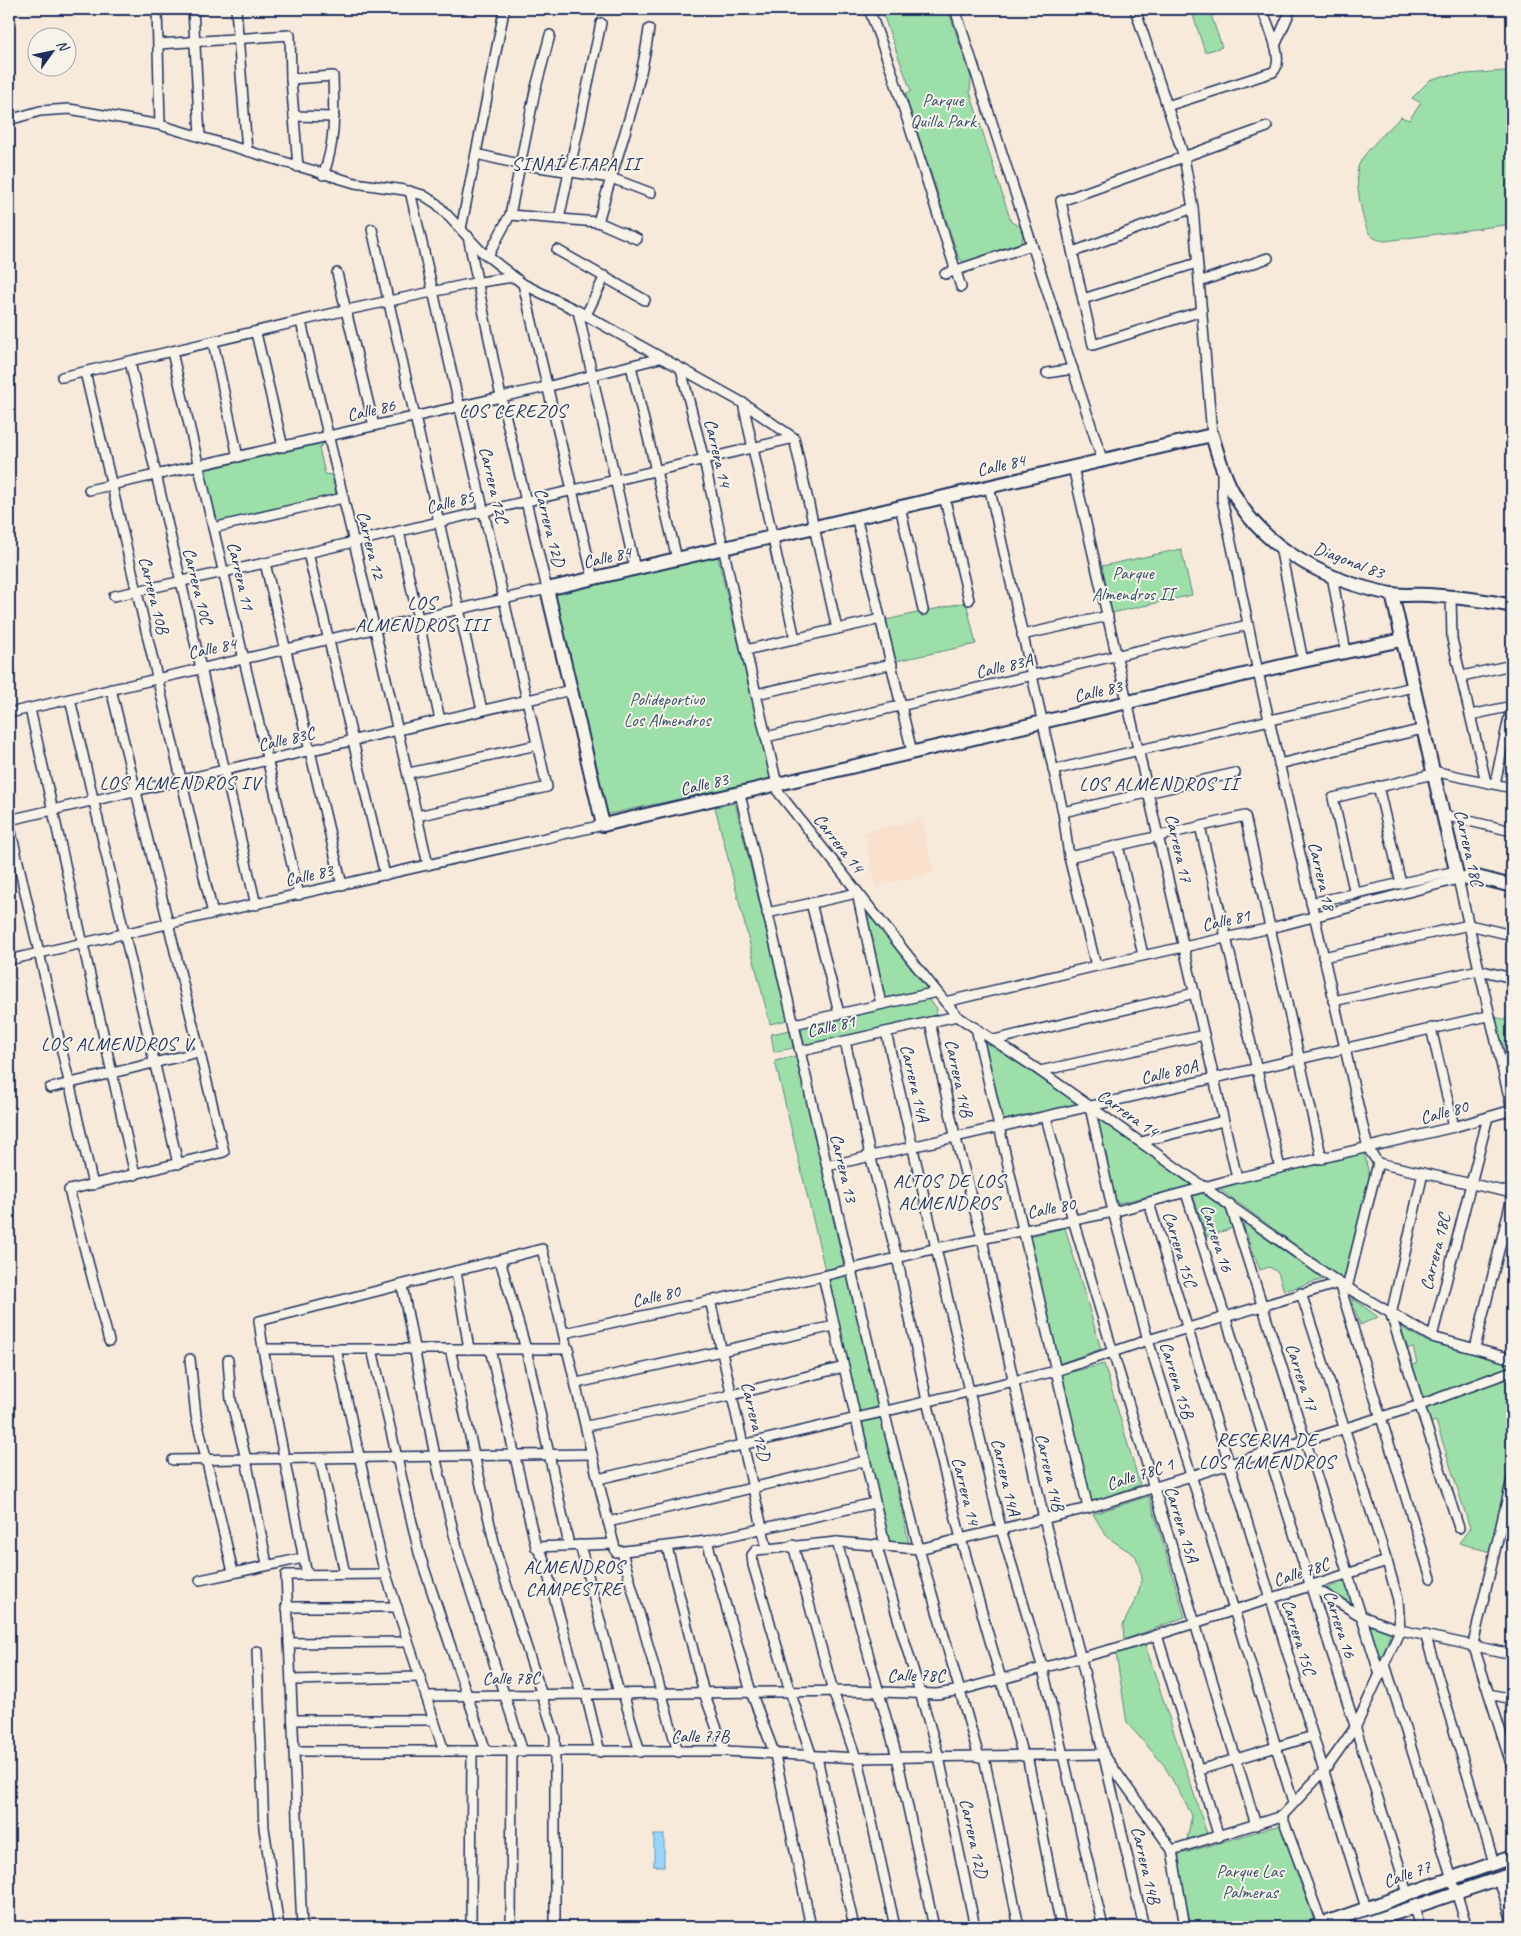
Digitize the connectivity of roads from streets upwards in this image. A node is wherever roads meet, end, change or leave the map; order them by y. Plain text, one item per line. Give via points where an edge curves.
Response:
1 (157, 9) edge
2 (193, 9) edge
3 (236, 9) edge
4 (869, 9) edge
5 (955, 9) edge
6 (1135, 9) edge
7 (1262, 9) edge
8 (1291, 9) edge
9 (504, 11) dead end
10 (601, 23) dead end
11 (649, 29) dead end
12 (550, 35) dead end
13 (240, 38) junction
14 (194, 42) junction
15 (158, 44) junction
16 (1275, 46) junction
17 (291, 79) junction
18 (1167, 106) junction
19 (294, 116) junction
20 (334, 117) junction
21 (9, 120) edge
22 (160, 125) junction
23 (1267, 127) dead end
24 (200, 137) junction
25 (247, 151) junction
26 (476, 154) junction
27 (1184, 157) junction
28 (519, 164) junction
29 (298, 167) junction
30 (568, 170) junction
31 (326, 175) junction
32 (611, 178) junction
33 (410, 191) junction
34 (651, 193) dead end
35 (1193, 208) junction
36 (510, 215) junction
37 (559, 219) junction
38 (598, 222) junction
39 (372, 229) dead end
40 (464, 233) junction
41 (637, 239) dead end
42 (1032, 244) junction
43 (557, 250) dead end
44 (1073, 252) junction
45 (488, 256) junction
46 (1268, 258) dead end
47 (1197, 262) junction
48 (956, 270) junction
49 (337, 273) dead end
50 (945, 274) dead end
51 (605, 276) junction
52 (513, 277) junction
53 (477, 282) junction
54 (1199, 282) junction
55 (523, 284) junction
56 (961, 287) dead end
57 (432, 292) junction
58 (1083, 299) junction
59 (645, 300) dead end
60 (389, 301) junction
61 (347, 310) junction
62 (1202, 311) junction
63 (582, 313) junction
64 (301, 322) junction
65 (256, 333) junction
66 (213, 342) junction
67 (172, 352) junction
68 (660, 358) junction
69 (130, 362) junction
70 (631, 366) junction
71 (1073, 368) junction
72 (681, 369) junction
73 (85, 372) junction
74 (1047, 373) dead end
75 (590, 375) junction
76 (62, 377) dead end
77 (546, 387) junction
78 (501, 397) junction
79 (743, 403) junction
80 (458, 406) junction
81 (416, 416) junction
82 (374, 426) junction
83 (1212, 435) junction
84 (329, 437) junction
85 (794, 438) junction
86 (283, 447) junction
87 (752, 448) junction
88 (238, 457) junction
89 (1102, 459) junction
90 (704, 460) junction
91 (199, 466) junction
92 (1073, 466) junction
93 (1222, 468) junction
94 (656, 471) junction
95 (155, 475) junction
96 (615, 480) junction
97 (112, 485) junction
98 (988, 486) junction
99 (89, 490) dead end
100 (572, 490) junction
101 (944, 496) junction
102 (343, 498) junction
103 (526, 500) junction
104 (900, 506) junction
105 (484, 510) junction
106 (856, 516) junction
107 (438, 521) junction
108 (813, 526) junction
109 (213, 528) junction
110 (399, 531) junction
111 (772, 536) junction
112 (354, 542) junction
113 (722, 547) junction
114 (1280, 547) junction
115 (308, 553) junction
116 (676, 559) junction
117 (265, 563) junction
118 (635, 569) junction
119 (223, 572) junction
120 (1332, 576) junction
121 (593, 578) junction
122 (181, 581) junction
123 (547, 589) junction
124 (136, 591) junction
125 (1392, 594) junction
126 (114, 596) dead end
127 (1450, 596) junction
128 (504, 599) junction
129 (969, 600) dead end
130 (1512, 606) edge
131 (459, 610) junction
132 (923, 610) dead end
133 (1108, 616) junction
134 (881, 619) junction
135 (418, 620) junction
136 (1248, 625) junction
137 (837, 629) junction
138 (375, 630) junction
139 (1022, 635) junction
140 (795, 639) junction
141 (1402, 640) junction
142 (330, 641) junction
143 (287, 650) junction
144 (746, 650) junction
145 (1346, 652) junction
146 (1118, 656) junction
147 (244, 659) junction
148 (1303, 661) junction
149 (892, 664) junction
150 (1512, 665) edge
151 (202, 668) junction
152 (1258, 672) junction
153 (1031, 676) junction
154 (1462, 676) junction
155 (158, 678) junction
156 (1413, 687) junction
157 (111, 689) junction
158 (571, 690) junction
159 (756, 694) junction
160 (70, 699) junction
161 (527, 700) junction
162 (1128, 702) junction
163 (1512, 704) edge
164 (901, 705) junction
165 (30, 709) junction
166 (482, 710) junction
167 (9, 713) edge
168 (1471, 715) junction
169 (440, 720) junction
170 (1269, 720) junction
171 (1042, 722) junction
172 (398, 729) junction
173 (1423, 729) junction
174 (766, 737) junction
175 (354, 741) junction
176 (1508, 741) edge
177 (537, 745) junction
178 (1139, 749) junction
179 (311, 750) junction
180 (912, 752) junction
181 (268, 760) junction
182 (1279, 764) junction
183 (225, 769) junction
184 (1053, 770) junction
185 (1433, 772) junction
186 (409, 773) junction
187 (1235, 773) dead end
188 (182, 779) junction
189 (1486, 782) junction
190 (1495, 784) junction
191 (777, 785) junction
192 (1378, 786) junction
193 (1512, 788) edge
194 (136, 790) junction
195 (1149, 792) junction
196 (740, 794) junction
197 (93, 800) junction
198 (52, 810) junction
199 (1063, 812) junction
200 (1443, 815) junction
201 (417, 816) junction
202 (9, 821) edge
203 (604, 825) junction
204 (1200, 826) junction
205 (1512, 832) edge
206 (1159, 835) junction
207 (1118, 846) junction
208 (1069, 857) junction
209 (428, 865) junction
210 (385, 875) junction
211 (1457, 875) junction
212 (1401, 884) junction
213 (342, 885) junction
214 (1512, 886) edge
215 (857, 893) junction
216 (1355, 894) junction
217 (299, 895) junction
218 (812, 903) junction
219 (1311, 903) junction
220 (256, 905) junction
221 (767, 913) junction
222 (214, 914) junction
223 (1314, 917) junction
224 (168, 924) junction
225 (1469, 925) junction
226 (1271, 928) junction
227 (124, 934) junction
228 (1512, 935) edge
229 (1225, 938) junction
230 (81, 944) junction
231 (1185, 948) junction
232 (38, 953) junction
233 (1143, 955) junction
234 (1323, 957) junction
235 (13, 959) dead end
236 (1096, 966) junction
237 (1479, 970) junction
238 (1512, 978) edge
239 (937, 992) junction
240 (1195, 993) junction
241 (1333, 1001) junction
242 (945, 1002) junction
243 (881, 1004) junction
244 (839, 1013) junction
245 (958, 1016) junction
246 (1488, 1016) junction
247 (930, 1022) junction
248 (794, 1024) junction
249 (976, 1028) junction
250 (1431, 1028) junction
251 (886, 1032) junction
252 (1204, 1035) junction
253 (994, 1040) junction
254 (845, 1042) junction
255 (1344, 1047) junction
256 (801, 1051) junction
257 (199, 1052) junction
258 (1299, 1057) junction
259 (155, 1062) junction
260 (1257, 1068) junction
261 (1040, 1071) junction
262 (110, 1072) junction
263 (1214, 1079) junction
264 (69, 1083) junction
265 (50, 1088) dead end
266 (1090, 1107) junction
267 (1512, 1110) edge
268 (1046, 1116) junction
269 (1488, 1117) junction
270 (1223, 1121) junction
271 (999, 1126) junction
272 (1454, 1127) junction
273 (955, 1135) junction
274 (1141, 1142) junction
275 (912, 1145) junction
276 (1368, 1148) junction
277 (870, 1155) junction
278 (1322, 1158) junction
279 (1378, 1163) junction
280 (178, 1164) junction
281 (827, 1166) junction
282 (1280, 1168) junction
283 (1423, 1173) junction
284 (135, 1175) junction
285 (1237, 1178) junction
286 (1470, 1183) junction
287 (93, 1185) junction
288 (1205, 1187) junction
289 (1186, 1193) junction
290 (1512, 1195) edge
291 (1149, 1203) junction
292 (1230, 1204) junction
293 (1113, 1212) junction
294 (1073, 1220) junction
295 (1023, 1230) junction
296 (982, 1238) junction
297 (937, 1248) junction
298 (897, 1257) junction
299 (500, 1260) junction
300 (850, 1269) junction
301 (456, 1272) junction
302 (822, 1276) junction
303 (402, 1285) junction
304 (1343, 1286) junction
305 (1301, 1293) junction
306 (710, 1300) junction
307 (1262, 1305) junction
308 (1391, 1315) junction
309 (1225, 1317) junction
310 (834, 1326) junction
311 (1187, 1328) junction
312 (565, 1333) junction
313 (1432, 1337) junction
314 (1148, 1340) junction
315 (109, 1341) dead end
316 (1475, 1348) junction
317 (263, 1349) junction
318 (336, 1349) junction
319 (372, 1349) junction
320 (416, 1349) junction
321 (450, 1349) junction
322 (469, 1349) junction
323 (490, 1349) junction
324 (526, 1349) junction
325 (569, 1349) junction
326 (1112, 1351) junction
327 (722, 1352) junction
328 (190, 1359) dead end
329 (1512, 1359) edge
330 (228, 1360) dead end
331 (844, 1367) junction
332 (1056, 1370) junction
333 (1512, 1372) edge
334 (1013, 1381) junction
335 (577, 1383) junction
336 (969, 1390) junction
337 (732, 1395) junction
338 (926, 1401) junction
339 (1420, 1405) junction
340 (884, 1411) junction
341 (1381, 1416) junction
342 (856, 1417) junction
343 (586, 1426) junction
344 (1344, 1428) junction
345 (1305, 1440) junction
346 (743, 1444) junction
347 (1268, 1451) junction
348 (551, 1454) junction
349 (592, 1454) junction
350 (474, 1455) junction
351 (398, 1456) junction
352 (435, 1456) junction
353 (514, 1456) junction
354 (358, 1457) junction
355 (320, 1458) junction
356 (246, 1459) junction
357 (284, 1459) junction
358 (173, 1460) dead end
359 (206, 1460) junction
360 (865, 1461) junction
361 (1229, 1464) junction
362 (1190, 1475) junction
363 (598, 1479) junction
364 (1512, 1479) edge
365 (1153, 1487) junction
366 (753, 1489) junction
367 (874, 1503) junction
368 (1088, 1508) junction
369 (1508, 1512) edge
370 (1044, 1519) junction
371 (608, 1522) junction
372 (1458, 1528) dead end
373 (762, 1529) junction
374 (1001, 1529) junction
375 (961, 1539) junction
376 (707, 1541) junction
377 (837, 1542) junction
378 (614, 1544) junction
379 (569, 1545) junction
380 (580, 1545) junction
381 (793, 1545) junction
382 (880, 1545) junction
383 (536, 1547) junction
384 (667, 1547) junction
385 (766, 1549) junction
386 (919, 1549) junction
387 (622, 1552) junction
388 (303, 1558) junction
389 (1387, 1561) junction
390 (267, 1564) junction
391 (233, 1572) junction
392 (345, 1574) junction
393 (386, 1574) junction
394 (1348, 1574) junction
395 (307, 1575) junction
396 (1431, 1578) dead end
397 (200, 1580) dead end
398 (1311, 1586) junction
399 (1271, 1599) junction
400 (286, 1607) junction
401 (397, 1607) junction
402 (1234, 1610) junction
403 (1361, 1616) junction
404 (1194, 1623) junction
405 (1400, 1630) junction
406 (1425, 1634) junction
407 (1157, 1635) junction
408 (408, 1642) junction
409 (289, 1643) junction
410 (1473, 1644) junction
411 (257, 1651) dead end
412 (1512, 1654) edge
413 (1080, 1658) junction
414 (1385, 1664) junction
415 (1043, 1669) junction
416 (1380, 1675) junction
417 (420, 1677) junction
418 (1001, 1678) junction
419 (291, 1680) junction
420 (962, 1690) junction
421 (833, 1691) junction
422 (751, 1692) junction
423 (790, 1692) junction
424 (877, 1692) junction
425 (621, 1693) junction
426 (663, 1693) junction
427 (704, 1693) junction
428 (919, 1693) junction
429 (543, 1694) junction
430 (583, 1694) junction
431 (1489, 1694) junction
432 (504, 1695) junction
433 (426, 1696) junction
434 (466, 1696) junction
435 (1512, 1699) edge
436 (293, 1720) junction
437 (434, 1720) junction
438 (1356, 1726) junction
439 (1313, 1736) junction
440 (1275, 1747) junction
441 (295, 1751) junction
442 (444, 1751) junction
443 (512, 1751) junction
444 (725, 1751) junction
445 (472, 1752) junction
446 (486, 1752) junction
447 (523, 1752) junction
448 (554, 1752) junction
449 (600, 1752) junction
450 (640, 1752) junction
451 (678, 1752) junction
452 (1104, 1754) junction
453 (775, 1756) junction
454 (1025, 1756) junction
455 (1065, 1756) junction
456 (815, 1757) junction
457 (897, 1757) junction
458 (939, 1757) junction
459 (981, 1757) junction
460 (857, 1758) junction
461 (1235, 1759) junction
462 (1512, 1767) edge
463 (1200, 1770) junction
464 (1324, 1771) junction
465 (1293, 1802) junction
466 (1282, 1816) junction
467 (1256, 1825) junction
468 (1219, 1837) junction
469 (1172, 1850) junction
470 (1512, 1857) edge
471 (1494, 1863) junction
472 (1512, 1874) edge
473 (1451, 1877) junction
474 (1499, 1879) junction
475 (1408, 1893) junction
476 (1456, 1894) junction
477 (1366, 1908) junction
478 (1414, 1908) junction
479 (1512, 1921) edge
480 (1318, 1926) edge
481 (278, 1927) edge
482 (302, 1927) edge
483 (471, 1927) edge
484 (511, 1927) edge
485 (555, 1927) edge
486 (811, 1927) edge
487 (854, 1927) edge
488 (895, 1927) edge
489 (934, 1927) edge
490 (976, 1927) edge
491 (1019, 1927) edge
492 (1061, 1927) edge
493 (1103, 1927) edge
494 (1144, 1927) edge
495 (1186, 1927) edge
496 (1355, 1927) edge
497 (1420, 1927) edge
498 (1467, 1927) edge

1 - 15 street
2 - 14 street
3 - 13 street
4 - 48 street
5 - 42 street
6 - 18 street
7 - 16 street
8 - 16 street
9 - 26 street
10 - 30 street
11 - 32 street via 629,122
12 - 28 street
13 - 14 street
13 - 17 street via 290,35
13 - 25 street
14 - 15 street
14 - 24 street
15 - 22 street
16 - 18 street via 1279,64 1273,72
17 - 19 street
17 - 20 street via 333,76
18 - 27 street
19 - 20 street
19 - 29 street
20 - 31 street
21 - 22 street via 40,111 69,109
22 - 24 street
23 - 27 street
24 - 25 street
25 - 29 street
26 - 28 street
26 - 40 street
27 - 35 street
27 - 44 street via 1061,201
28 - 30 street
28 - 36 street
29 - 31 street
30 - 32 street
30 - 37 street
31 - 33 street
32 - 34 street
32 - 38 street
33 - 40 street via 437,204
33 - 57 street, Carrera 12C
35 - 44 street
35 - 47 street
36 - 37 street
36 - 45 street
37 - 38 street
38 - 41 street
39 - 60 street
40 - 45 street
40 - 53 street, Carrera 12D
42 - 48 street
42 - 71 street
43 - 51 street
44 - 58 street
45 - 52 street
46 - 54 street
47 - 54 street
47 - 58 street
48 - 50 street
48 - 56 street
49 - 61 street
51 - 59 street
51 - 63 street
52 - 53 street
52 - 55 street
53 - 57 street
53 - 78 street, Carrera 12D
54 - 62 street
55 - 63 street
55 - 77 street
57 - 60 street
57 - 80 street, Carrera 12C
58 - 62 street via 1093,345
60 - 61 street
60 - 81 street
61 - 64 street
61 - 82 street
62 - 83 street
63 - 68 street
63 - 75 street
64 - 65 street
64 - 84 street, Carrera 12
65 - 66 street
65 - 86 street
66 - 67 street
66 - 88 street
67 - 69 street
67 - 91 street, Carrera 11
68 - 70 street, Calle 86
68 - 72 street
69 - 73 street
69 - 95 street, Carrera 10C
70 - 75 street, Calle 86
70 - 94 street
71 - 74 street
71 - 89 street
72 - 79 street
72 - 90 street, Carrera 14
73 - 76 street
73 - 97 street, Carrera 10B
75 - 77 street, Calle 86
75 - 96 street
77 - 78 street, Calle 86
77 - 100 street
78 - 80 street, Calle 86
78 - 103 street, Carrera 12D
79 - 85 street
79 - 87 street
80 - 81 street, Calle 86
80 - 105 street, Carrera 12C
81 - 82 street, Calle 86
81 - 107 street
82 - 84 street, Calle 86
83 - 89 street, Calle 84
83 - 93 street, Diagonal 83
84 - 86 street, Calle 86
84 - 102 street, Carrera 12
85 - 87 street, Calle 85
85 - 108 street
86 - 88 street, Calle 86
87 - 90 street, Calle 85
87 - 111 street
88 - 91 street, Calle 86
89 - 92 street, Calle 84
90 - 94 street, Calle 85
90 - 113 street, Carrera 14
91 - 95 street, Calle 86
91 - 109 street, Carrera 11
92 - 98 street, Calle 84
92 - 133 street, Carrera 17
93 - 114 street, Diagonal 83 via 1247,514
93 - 136 street, Carrera 18 via 1222,499
94 - 96 street, Calle 85
94 - 116 street
95 - 97 street, Calle 86
95 - 122 street, Carrera 10C
96 - 100 street, Calle 85
96 - 118 street
97 - 99 street, Calle 86
97 - 124 street, Carrera 10B
98 - 101 street, Calle 84
98 - 139 street
100 - 103 street, Calle 85
100 - 121 street
101 - 104 street, Calle 84
101 - 129 street
102 - 109 street
102 - 112 street, Carrera 12
103 - 105 street, Calle 85
103 - 123 street, Carrera 12D
104 - 106 street, Calle 84
104 - 132 street
105 - 107 street, Calle 85
105 - 128 street, Carrera 12C
106 - 108 street, Calle 84
106 - 134 street
107 - 110 street, Calle 85
107 - 131 street
108 - 111 street, Calle 84
108 - 137 street
109 - 119 street, Carrera 11
110 - 112 street, Calle 85
110 - 135 street
111 - 113 street, Calle 84
111 - 140 street
112 - 115 street, Calle 85
112 - 138 street, Carrera 12
113 - 116 street, Calle 84
113 - 144 street, Carrera 14
114 - 120 street, Diagonal 83
114 - 148 street
115 - 117 street, Calle 85
115 - 142 street
116 - 118 street, Calle 84
117 - 119 street, Calle 85
117 - 143 street
118 - 121 street, Calle 84
119 - 122 street, Calle 85
119 - 147 street, Carrera 11
120 - 125 street, Diagonal 83
120 - 145 street
121 - 123 street, Calle 84
122 - 124 street, Calle 85
122 - 151 street, Carrera 10C
123 - 128 street, Calle 84
123 - 158 street, Carrera 12D
124 - 126 street, Calle 85
124 - 155 street, Carrera 10B
125 - 127 street, Diagonal 83
125 - 141 street, Carrera 18C
127 - 130 street, Diagonal 83
127 - 154 street via 1452,639
128 - 131 street, Calle 84
128 - 161 street, Carrera 12C
131 - 135 street, Calle 84
131 - 166 street
133 - 139 street
133 - 146 street, Carrera 17
134 - 137 street
134 - 149 street
135 - 138 street, Calle 84
135 - 169 street
136 - 146 street, Calle 83A
136 - 152 street, Carrera 18
137 - 140 street
138 - 142 street, Calle 84
138 - 172 street, Carrera 12
139 - 153 street
140 - 144 street
141 - 145 street, Calle 83
141 - 156 street, Carrera 18C
142 - 143 street, Calle 84
142 - 175 street
143 - 147 street, Calle 84
143 - 179 street
144 - 159 street, Carrera 14
145 - 148 street, Calle 83
146 - 153 street, Calle 83A
146 - 162 street, Carrera 17
147 - 151 street, Calle 84
147 - 181 street, Carrera 11
148 - 152 street, Calle 83
149 - 159 street
149 - 164 street
150 - 154 street
151 - 155 street, Calle 84
151 - 183 street, Carrera 10C
152 - 162 street, Calle 83
152 - 170 street, Carrera 18
153 - 164 street, Calle 83A
153 - 171 street
154 - 168 street
155 - 157 street, Calle 84
155 - 188 street, Carrera 10B
156 - 170 street
156 - 173 street, Carrera 18C
157 - 160 street, Calle 84
157 - 194 street
158 - 161 street, Calle 83C
158 - 203 street, Carrera 12D
159 - 174 street, Carrera 14
160 - 165 street, Calle 84
160 - 197 street
161 - 166 street, Calle 83C
161 - 177 street, Carrera 12C
162 - 171 street, Calle 83
162 - 178 street, Carrera 17
163 - 168 street
163 - 176 street
164 - 174 street, Calle 83A
164 - 180 street
165 - 167 street, Calle 84
165 - 198 street
166 - 169 street, Calle 83C
168 - 189 street
169 - 172 street, Calle 83C
170 - 178 street
170 - 182 street, Carrera 18
171 - 180 street, Calle 83
171 - 184 street
172 - 175 street, Calle 83C
172 - 186 street, Carrera 12
173 - 182 street
173 - 185 street, Carrera 18C
174 - 191 street, Carrera 14
175 - 179 street, Calle 83C
175 - 210 street
176 - 190 street
177 - 186 street
177 - 201 street, Carrera 12C via 547,787
178 - 184 street
178 - 195 street, Carrera 17
179 - 181 street, Calle 83C
179 - 213 street
180 - 191 street, Calle 83
181 - 183 street, Calle 83C
181 - 217 street, Carrera 11
182 - 219 street, Carrera 18
183 - 188 street, Calle 83C
183 - 220 street, Carrera 10C
184 - 199 street
185 - 189 street
185 - 192 street
185 - 200 street, Carrera 18C
186 - 201 street, Carrera 12
187 - 195 street
188 - 194 street, Calle 83C
188 - 222 street, Carrera 10B
189 - 190 street
190 - 193 street
191 - 196 street, Calle 83
191 - 215 street, Carrera 14 via 779,792
192 - 212 street
192 - 216 street via 1333,798
194 - 197 street, Calle 83C
194 - 224 street
195 - 199 street
195 - 206 street, Carrera 17
196 - 203 street, Calle 83
196 - 221 street, Carrera 13
197 - 198 street, Calle 83C
197 - 227 street
198 - 202 street, Calle 83C
198 - 230 street
199 - 208 street
200 - 205 street
200 - 211 street, Carrera 18C
201 - 209 street, Carrera 12
202 - 232 street
203 - 209 street, Calle 83
204 - 206 street
204 - 226 street via 1245,816
204 - 229 street
206 - 207 street
206 - 231 street, Carrera 17
207 - 208 street
207 - 233 street
208 - 236 street
209 - 210 street, Calle 83
210 - 213 street, Calle 83
211 - 212 street, Calle 81
211 - 214 street, Calle 81
211 - 223 street, Calle 81
211 - 225 street, Carrera 18C
212 - 216 street, Calle 81
213 - 217 street, Calle 83
215 - 218 street
215 - 239 street, Carrera 14
215 - 243 street
216 - 219 street, Calle 81
217 - 220 street, Calle 83
218 - 221 street
218 - 244 street
219 - 223 street, Carrera 18
220 - 222 street, Calle 83
221 - 248 street, Carrera 13
222 - 224 street, Calle 83
223 - 226 street, Calle 81
223 - 234 street, Carrera 18
224 - 227 street, Calle 83
224 - 257 street
225 - 228 street
225 - 234 street
225 - 237 street, Carrera 18C
226 - 229 street, Calle 81
226 - 258 street
227 - 230 street, Calle 83
227 - 259 street
229 - 231 street, Calle 81
229 - 260 street
230 - 232 street, Calle 83
230 - 262 street
231 - 233 street, Calle 81
231 - 240 street, Carrera 17
232 - 235 street, Calle 83
232 - 264 street
233 - 236 street, Calle 81
234 - 241 street, Carrera 18
236 - 242 street, Calle 81
237 - 238 street
237 - 241 street
237 - 246 street, Carrera 18C
239 - 242 street, Carrera 14
239 - 243 street, Calle 81
240 - 252 street, Carrera 17
240 - 253 street
241 - 255 street, Carrera 18
242 - 245 street, Carrera 14
243 - 244 street, Calle 81
244 - 248 street, Calle 81
245 - 247 street, Calle 81
245 - 249 street, Carrera 14
246 - 250 street, Calle 80A
246 - 267 street, Carrera 18C
247 - 251 street, Calle 81
247 - 273 street, Carrera 14B
248 - 256 street, Carrera 13
249 - 253 street, Carrera 14
249 - 271 street
250 - 255 street, Calle 80A
250 - 272 street
251 - 254 street, Calle 81
251 - 275 street, Carrera 14A
252 - 261 street
252 - 263 street, Carrera 17
253 - 261 street, Carrera 14
254 - 256 street, Calle 81
254 - 277 street, Carrera 14
255 - 258 street, Calle 80A
255 - 276 street, Carrera 18
256 - 281 street, Carrera 13
257 - 259 street
257 - 280 street via 224,1152
258 - 260 street, Calle 80A
258 - 278 street
259 - 262 street
259 - 280 street
260 - 263 street, Calle 80A
260 - 282 street
261 - 266 street, Carrera 14
262 - 264 street
262 - 284 street
263 - 266 street, Calle 80A
263 - 270 street, Carrera 17
264 - 265 street
264 - 287 street
266 - 268 street, Calle 80A
266 - 274 street, Carrera 14
266 - 293 street, Carrera 15B
267 - 269 street, Calle 80
268 - 271 street, Calle 80A
268 - 294 street, Carrera 15A
269 - 272 street, Calle 80
269 - 286 street, Carrera 18C
270 - 274 street
270 - 285 street, Carrera 17
271 - 273 street, Calle 80A
271 - 295 street
272 - 276 street, Calle 80
273 - 275 street, Calle 80A
273 - 296 street, Carrera 14B
274 - 288 street, Carrera 14
275 - 277 street, Calle 80A
275 - 297 street, Carrera 14A
276 - 278 street, Calle 80
276 - 279 street, Carrera 18
277 - 281 street, Calle 80A
277 - 298 street, Carrera 14
278 - 282 street, Calle 80
279 - 283 street
279 - 304 street
280 - 284 street
281 - 300 street, Carrera 13
282 - 285 street, Calle 80
283 - 286 street
283 - 308 street
284 - 287 street
285 - 288 street, Calle 80
286 - 290 street
286 - 313 street, Carrera 18C
287 - 315 street via 69,1190
288 - 289 street, Calle 80
288 - 292 street, Carrera 14
289 - 291 street, Calle 80
289 - 309 street, Carrera 16
290 - 316 street
291 - 293 street, Calle 80
291 - 311 street, Carrera 15C
292 - 304 street, Carrera 14
292 - 307 street, Carrera 17
293 - 294 street, Calle 80
293 - 314 street, Carrera 15B
294 - 295 street, Calle 80
294 - 326 street, Carrera 15A
295 - 296 street, Calle 80
295 - 332 street
296 - 297 street, Calle 80
296 - 334 street, Carrera 14B
297 - 298 street, Calle 80
297 - 336 street, Carrera 14A
298 - 300 street, Calle 80
298 - 338 street, Carrera 14
299 - 301 street
299 - 312 street via 542,1250
299 - 324 street
300 - 302 street, Calle 80
300 - 340 street, Carrera 13
301 - 303 street
301 - 322 street
302 - 306 street, Calle 80
302 - 310 street
303 - 317 street via 259,1321
303 - 320 street
304 - 305 street
304 - 308 street, Carrera 14
304 - 341 street
305 - 307 street
305 - 344 street
306 - 312 street, Calle 80
306 - 327 street, Carrera 12D
307 - 309 street
307 - 345 street, Carrera 17
308 - 313 street, Carrera 14
308 - 339 street
309 - 311 street
309 - 347 street, Carrera 16
310 - 327 street
310 - 331 street
311 - 314 street
311 - 361 street, Carrera 15C
312 - 325 street
313 - 316 street, Carrera 14
314 - 326 street
314 - 362 street, Carrera 15B
316 - 329 street, Carrera 14
317 - 318 street
317 - 357 street
318 - 319 street
318 - 354 street
319 - 320 street
319 - 351 street
320 - 321 street
320 - 352 street
321 - 322 street
321 - 350 street
322 - 323 street
323 - 324 street
323 - 353 street
324 - 325 street
324 - 348 street
325 - 335 street
326 - 332 street
326 - 365 street, Carrera 15A
327 - 335 street
327 - 337 street, Carrera 12D
328 - 359 street via 196,1416
330 - 356 street via 231,1400
331 - 337 street
331 - 342 street
332 - 334 street
332 - 368 street
333 - 339 street, Calle 78C 1
334 - 336 street
334 - 370 street, Carrera 14B
335 - 343 street
336 - 338 street
336 - 374 street, Carrera 14A
337 - 343 street
337 - 346 street, Carrera 12D
338 - 340 street
338 - 375 street, Carrera 14
339 - 341 street, Calle 78C 1
339 - 372 street
340 - 342 street
340 - 386 street, Carrera 13
341 - 344 street, Calle 78C 1
341 - 396 street
342 - 346 street
342 - 360 street
343 - 349 street
344 - 345 street, Calle 78C 1
344 - 389 street
345 - 347 street, Calle 78C 1
345 - 394 street, Carrera 17
346 - 363 street
346 - 366 street, Carrera 12D
347 - 361 street, Calle 78C 1
347 - 398 street, Carrera 16
348 - 349 street
348 - 353 street
348 - 379 street
349 - 363 street
350 - 352 street
350 - 353 street
350 - 429 street via 497,1555
351 - 352 street
351 - 354 street
351 - 434 street via 419,1553
352 - 432 street via 459,1555
353 - 383 street
354 - 355 street
354 - 393 street
355 - 357 street
355 - 392 street
356 - 357 street
356 - 359 street
356 - 390 street
357 - 388 street
358 - 359 street
359 - 391 street
360 - 366 street
360 - 367 street
361 - 362 street, Calle 78C 1
361 - 399 street, Carrera 15C
362 - 365 street, Calle 78C 1
362 - 402 street, Carrera 15B
363 - 371 street
364 - 369 street
365 - 368 street, Calle 78C 1
365 - 404 street, Carrera 15A
366 - 371 street
366 - 373 street, Carrera 12D
367 - 373 street
367 - 382 street
368 - 370 street, Calle 78C 1
369 - 410 street
370 - 374 street, Calle 78C 1
370 - 413 street, Carrera 14B
371 - 378 street
373 - 376 street
373 - 385 street, Carrera 12D
374 - 375 street, Calle 78C 1
374 - 415 street, Carrera 14A
375 - 386 street, Calle 78C 1
375 - 418 street, Carrera 14
376 - 384 street
376 - 422 street
377 - 381 street, Calle 78C 1
377 - 382 street, Calle 78C 1
377 - 424 street
378 - 380 street
378 - 387 street via 616,1552
379 - 380 street
379 - 383 street
380 - 425 street
381 - 385 street, Calle 78C 1
381 - 421 street
382 - 386 street, Calle 78C 1
382 - 428 street, Carrera 12D
383 - 430 street via 543,1557
384 - 387 street
384 - 427 street
385 - 423 street via 756,1550 752,1555 753,1565
386 - 420 street, Carrera 13
387 - 426 street
388 - 390 street
388 - 395 street
389 - 394 street, Calle 78C
389 - 405 street via 1398,1600
390 - 391 street
391 - 397 street
392 - 393 street
392 - 395 street
393 - 401 street
394 - 398 street, Calle 78C
394 - 403 street, Carrera 17
395 - 400 street via 286,1576
398 - 399 street, Calle 78C
398 - 403 street
398 - 438 street, Carrera 16
399 - 402 street, Calle 78C
399 - 439 street, Carrera 15C
400 - 401 street
400 - 409 street
401 - 408 street
402 - 404 street, Calle 78C
402 - 440 street, Carrera 15B
403 - 405 street
403 - 416 street, Carrera 17
404 - 407 street, Calle 78C
404 - 461 street, Carrera 15A
405 - 406 street
405 - 414 street
406 - 410 street
406 - 471 street
407 - 413 street, Calle 78C
407 - 463 street
408 - 409 street
408 - 417 street
409 - 419 street
410 - 412 street
410 - 431 street
411 - 481 street via 264,1828
413 - 415 street, Calle 78C
413 - 452 street, Carrera 14B
414 - 416 street
414 - 473 street
415 - 418 street, Calle 78C
415 - 455 street, Carrera 14A
416 - 438 street
417 - 419 street
417 - 433 street
418 - 420 street, Calle 78C
418 - 454 street, Carrera 14
419 - 436 street
420 - 428 street, Calle 78C
420 - 459 street, Carrera 13
421 - 423 street, Calle 78C
421 - 424 street, Calle 78C
421 - 460 street
422 - 423 street, Calle 78C
422 - 427 street, Calle 78C
422 - 453 street
423 - 456 street
424 - 428 street, Calle 78C
424 - 457 street
425 - 426 street, Calle 78C
425 - 430 street, Calle 78C
425 - 450 street
426 - 427 street, Calle 78C
426 - 451 street
427 - 444 street
428 - 458 street, Carrera 12D
429 - 430 street, Calle 78C
429 - 432 street, Calle 78C
429 - 448 street via 555,1736
430 - 449 street
431 - 435 street
431 - 462 street
432 - 434 street, Calle 78C
432 - 447 street
433 - 434 street, Calle 78C
433 - 437 street
434 - 446 street
436 - 437 street
436 - 441 street
437 - 442 street
438 - 464 street
438 - 475 street, Carrera 16
439 - 440 street
439 - 464 street, Carrera 15C
440 - 461 street
440 - 465 street, Carrera 15B
441 - 442 street, Calle 77B
441 - 482 street
442 - 445 street, Calle 77B
443 - 446 street, Calle 77B
443 - 447 street, Calle 77B
443 - 484 street
444 - 451 street, Calle 77B
444 - 453 street, Calle 77B
445 - 446 street, Calle 77B
445 - 483 street
447 - 448 street, Calle 77B
448 - 449 street, Calle 77B
448 - 485 street
449 - 450 street, Calle 77B
450 - 451 street, Calle 77B
452 - 455 street, Calle 77B
452 - 469 street
452 - 494 street, Carrera 14B
453 - 456 street, Calle 77B
453 - 486 street
454 - 455 street, Calle 77B
454 - 459 street, Calle 77B
454 - 492 street
455 - 493 street, Carrera 14A
456 - 460 street, Calle 77B
456 - 487 street
457 - 458 street, Calle 77B
457 - 460 street, Calle 77B
457 - 489 street
458 - 459 street, Calle 77B
458 - 490 street, Carrera 12D
459 - 491 street
460 - 488 street
461 - 463 street
461 - 467 street, Carrera 15A
463 - 468 street
464 - 465 street
464 - 477 street, Carrera 15C
465 - 466 street
466 - 467 street
466 - 480 street
467 - 468 street
468 - 469 street
469 - 495 street
470 - 471 street, Calle 77
471 - 473 street, Calle 77
472 - 474 street, Calle 77
473 - 475 street, Calle 77
473 - 476 street
474 - 476 street, Calle 77
474 - 479 street
475 - 477 street, Calle 77
476 - 478 street, Calle 77
476 - 498 street
477 - 480 street, Calle 77
478 - 496 street, Calle 77
478 - 497 street

